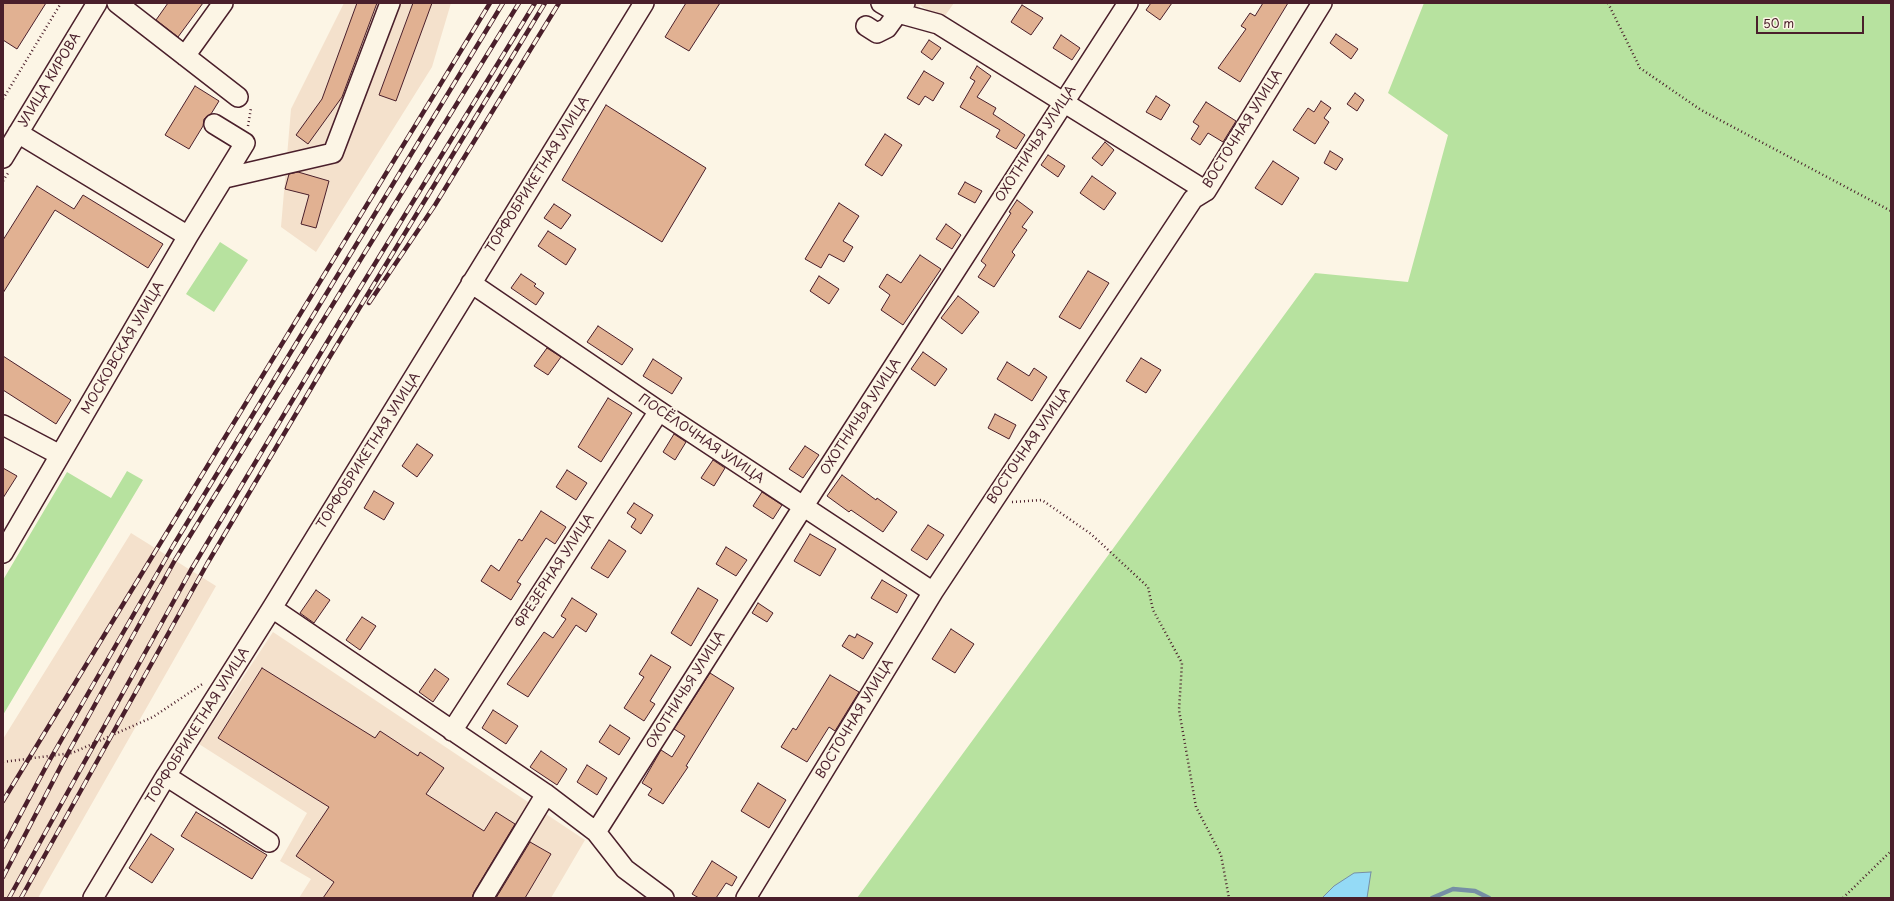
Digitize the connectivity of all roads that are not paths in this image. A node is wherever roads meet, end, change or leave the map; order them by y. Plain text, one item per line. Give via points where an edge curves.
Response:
1 (97, 3) edge
2 (117, 3) edge
3 (223, 3) edge
4 (390, 3) edge
5 (644, 3) edge
6 (882, 3) edge
7 (1128, 3) edge
8 (1322, 3) edge
9 (901, 8) edge
10 (866, 26) dead end
11 (185, 56) junction
12 (238, 97) road end
13 (1063, 103) junction
14 (214, 124) dead end
15 (18, 133) junction
16 (3, 158) edge
17 (225, 178) junction
18 (1206, 191) junction
19 (188, 236) junction
20 (471, 283) junction
21 (659, 411) junction
22 (3, 425) edge
23 (60, 455) junction
24 (802, 507) junction
25 (3, 553) edge
26 (933, 592) junction
27 (272, 608) junction
28 (452, 731) junction
29 (166, 776) junction
30 (546, 794) junction
31 (596, 832) junction
32 (269, 842) dead end
33 (93, 898) edge
34 (482, 898) edge
35 (664, 898) edge
36 (746, 898) edge

1 - 15 street, УЛИЦА КИРОВА
2 - 11 street
3 - 11 street
4 - 17 street via 333,153
5 - 20 street, ТОРФОБРИКЕТНАЯ УЛИЦА
6 - 9 street
7 - 13 street, ОХОТНИЧЬЯ УЛИЦА
8 - 18 street, ВОСТОЧНАЯ УЛИЦА
9 - 10 street via 887,28 877,33
9 - 13 street via 938,24
11 - 12 street
13 - 18 street
13 - 24 street, ОХОТНИЧЬЯ УЛИЦА
14 - 17 street, МОСКОВСКАЯ УЛИЦА via 245,143
15 - 16 street, УЛИЦА КИРОВА
15 - 19 street
17 - 19 street, МОСКОВСКАЯ УЛИЦА
18 - 26 street, ВОСТОЧНАЯ УЛИЦА via 1193,199
19 - 23 street, МОСКОВСКАЯ УЛИЦА
20 - 21 street, ПОСЁЛОЧНАЯ УЛИЦА
20 - 27 street, ТОРФОБРИКЕТНАЯ УЛИЦА
21 - 24 street, ПОСЁЛОЧНАЯ УЛИЦА
21 - 28 street, ФРЕЗЕРНАЯ УЛИЦА
22 - 23 street
23 - 25 street, МОСКОВСКАЯ УЛИЦА
24 - 26 street, ПОСЁЛОЧНАЯ УЛИЦА
24 - 31 street, ОХОТНИЧЬЯ УЛИЦА
26 - 36 street, ВОСТОЧНАЯ УЛИЦА
27 - 28 street
27 - 29 street, ТОРФОБРИКЕТНАЯ УЛИЦА
28 - 30 street
29 - 32 street
29 - 33 street, ТОРФОБРИКЕТНАЯ УЛИЦА
30 - 31 street
30 - 34 street
31 - 35 street via 625,869

